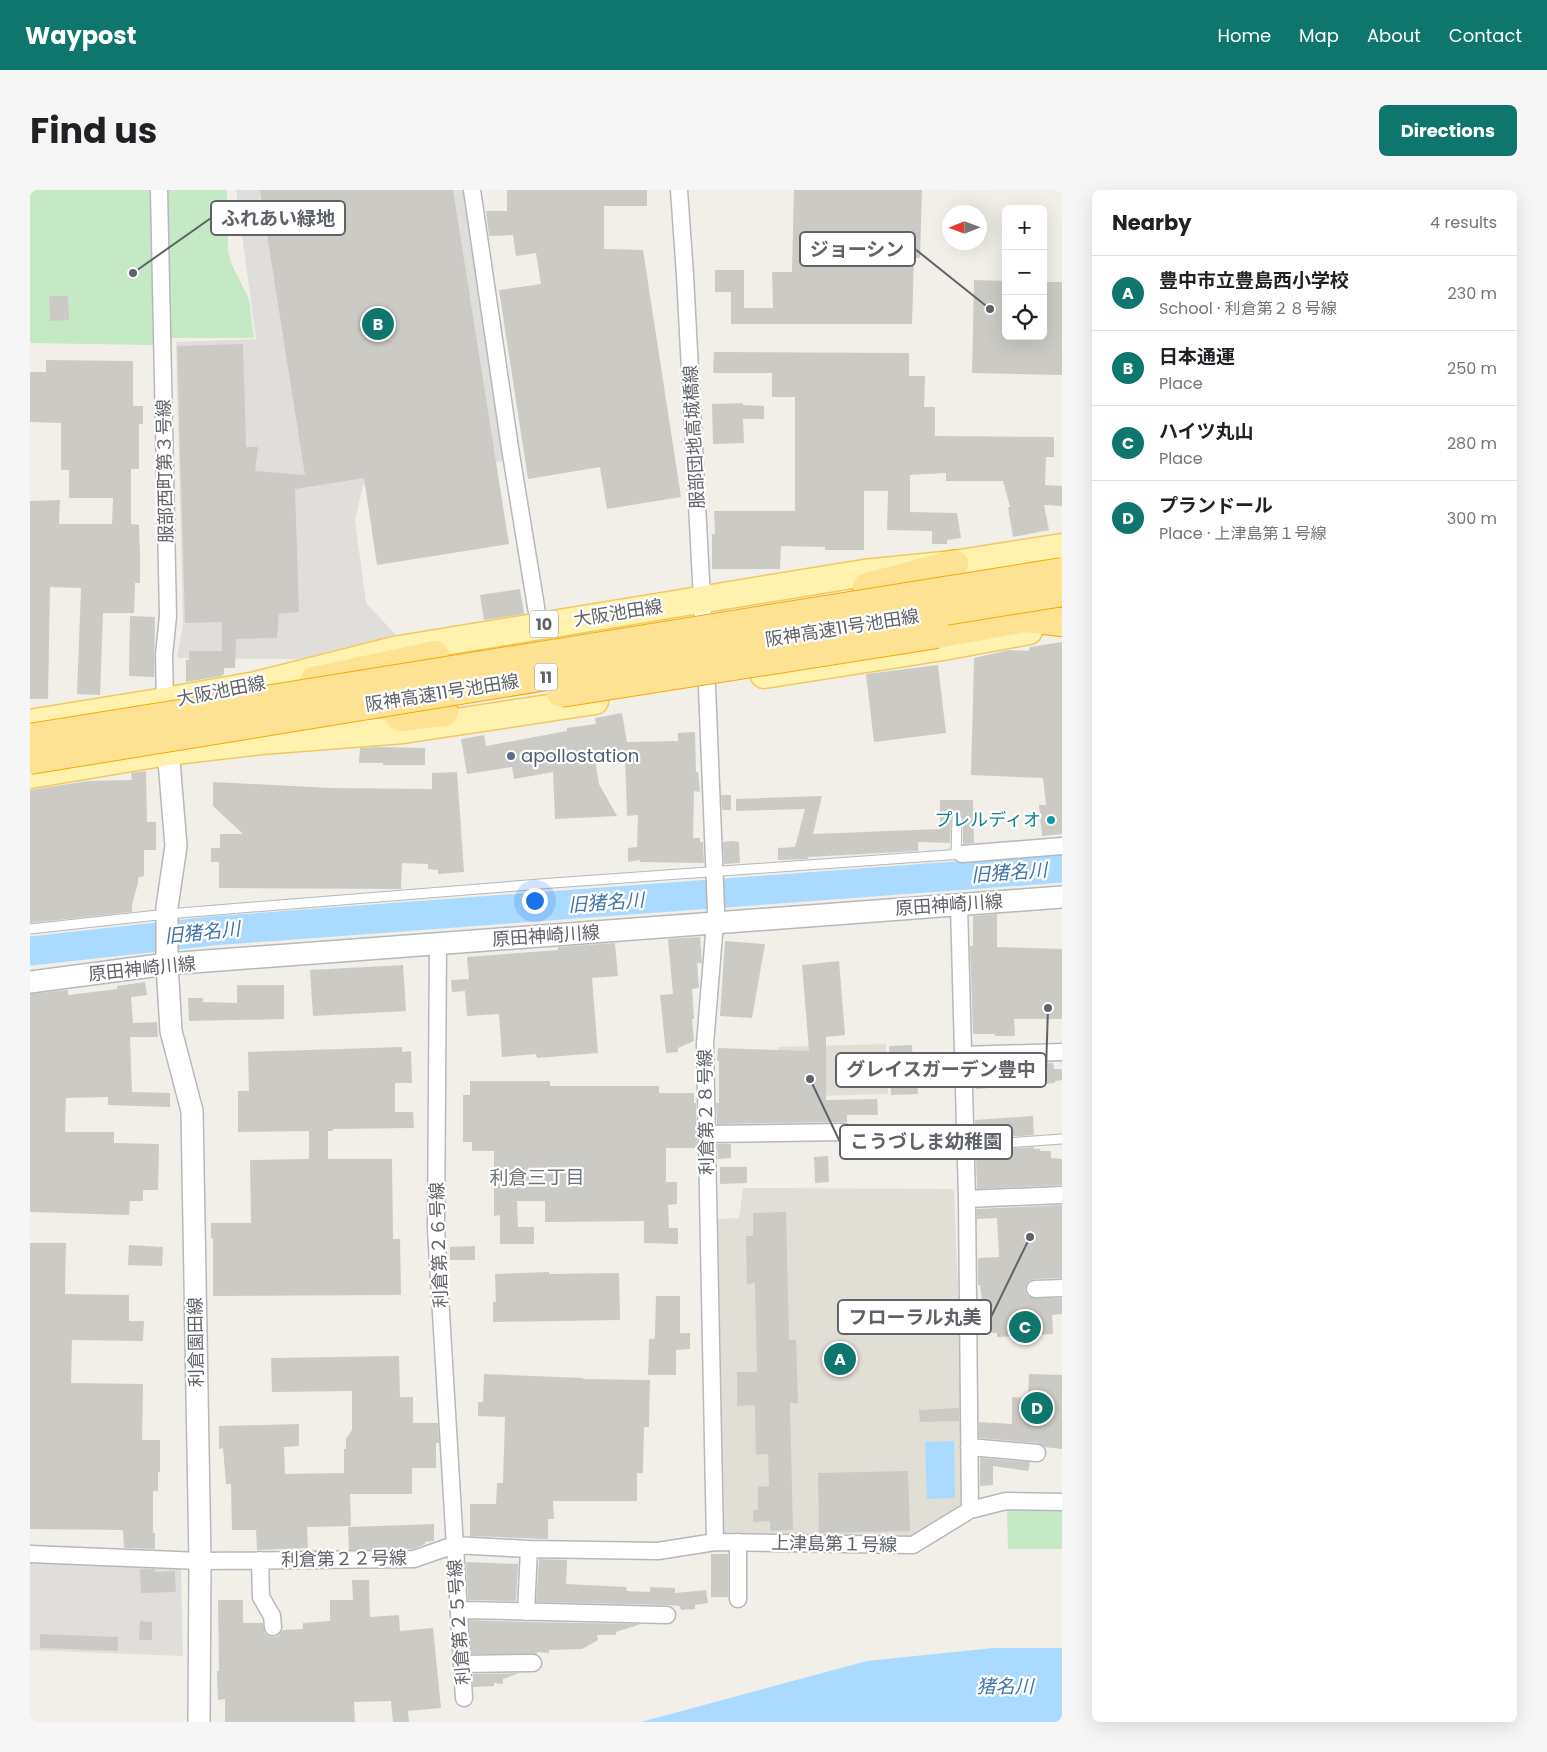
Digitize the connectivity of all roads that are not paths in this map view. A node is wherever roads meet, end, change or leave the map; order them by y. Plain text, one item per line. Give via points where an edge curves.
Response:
1 (159, 190) edge
2 (472, 190) edge
3 (679, 190) edge
4 (1062, 547) edge
5 (954, 564) junction
6 (1062, 572) edge
7 (1062, 592) edge
8 (702, 599) junction
9 (1062, 623) edge
10 (539, 625) junction
11 (707, 684) junction
12 (165, 702) junction
13 (209, 709) junction
14 (30, 723) edge
15 (30, 738) edge
16 (156, 747) junction
17 (30, 760) edge
18 (30, 775) edge
19 (957, 819) dead end
20 (1062, 846) edge
21 (959, 854) junction
22 (714, 876) junction
23 (1062, 897) edge
24 (959, 905) junction
25 (716, 917) junction
26 (167, 918) junction
27 (30, 929) edge
28 (438, 944) junction
29 (167, 957) junction
30 (30, 982) edge
31 (1062, 1052) edge
32 (963, 1055) junction
33 (844, 1132) dead end
34 (706, 1134) junction
35 (1062, 1139) edge
36 (965, 1146) junction
37 (1062, 1195) edge
38 (966, 1199) junction
39 (1062, 1288) edge
40 (1034, 1289) dead end
41 (968, 1447) junction
42 (1037, 1453) dead end
43 (1062, 1502) edge
44 (970, 1510) junction
45 (714, 1542) junction
46 (738, 1542) junction
47 (454, 1545) junction
48 (529, 1549) junction
49 (30, 1554) edge
50 (260, 1560) junction
51 (200, 1561) junction
52 (738, 1599) dead end
53 (465, 1610) dead end
54 (526, 1612) junction
55 (667, 1615) dead end
56 (273, 1627) dead end
57 (533, 1663) dead end
58 (462, 1664) junction
59 (464, 1698) dead end
60 (199, 1722) edge

1 - 12 street, 服部西町第３号線 via 168,616 164,656
2 - 10 street
3 - 8 street, 服部団地高城橋線
4 - 5 main road, 大阪池田線 / 10
5 - 8 main road, 大阪池田線 / 10 via 864,573
5 - 13 highway, 11, bridge via 867,587 435,655 336,676
6 - 13 highway, 阪神高速11号池田線 / 11, bridge
7 - 16 highway, 阪神高速11号池田線 / 11, bridge
8 - 10 main road, 大阪池田線 / 10
8 - 11 street, 服部団地高城橋線
9 - 11 main road via 943,647
9 - 16 highway, 11, bridge via 1025,618 444,712 358,718
10 - 12 main road, 大阪池田線 / 10 via 394,650 256,685
11 - 16 main road via 403,730
11 - 22 street, 利倉第２８号線
12 - 14 main road, 大阪池田線 / 10
12 - 16 street, 服部西町第３号線
13 - 15 highway, 阪神高速11号池田線 / 11, bridge
16 - 17 highway, 阪神高速11号池田線 / 11, bridge
16 - 18 main road
16 - 26 street, 服部西町第３号線 via 176,846
19 - 21 lane
20 - 21 street
21 - 22 lane
22 - 25 street, 利倉第２８号線
22 - 26 lane via 533,885
23 - 24 street, 原田神崎川線
24 - 25 street, 原田神崎川線
24 - 32 street
25 - 28 street, 原田神崎川線
25 - 34 street, 利倉第２８号線 via 704,1044
26 - 27 lane
26 - 29 street, 利倉園田線
28 - 29 street, 原田神崎川線
28 - 47 street, 利倉第２６号線 via 436,1229
29 - 30 street, 原田神崎川線
29 - 51 street, 利倉園田線 via 171,1031 192,1111
31 - 32 street
32 - 36 street
33 - 34 street
34 - 45 street, 利倉第２８号線
35 - 36 lane
36 - 38 street
37 - 38 street
38 - 41 street
39 - 40 street
41 - 42 street
41 - 44 street
43 - 44 street, 上津島第１号線 via 1006,1501
44 - 46 street, 上津島第１号線 via 913,1545
45 - 46 street, 上津島第１号線
45 - 48 street, 利倉第２２号線 via 658,1551
46 - 52 street
47 - 48 street, 利倉第２２号線
47 - 50 street, 利倉第２２号線 via 414,1559
47 - 58 street, 利倉第２５号線
48 - 54 street
49 - 51 street, 利倉第２２号線
50 - 51 street, 利倉第２２号線
50 - 56 street via 261,1597 272,1616
51 - 60 street, 利倉園田線
53 - 54 street
54 - 55 street
57 - 58 street
58 - 59 street, 利倉第２５号線

